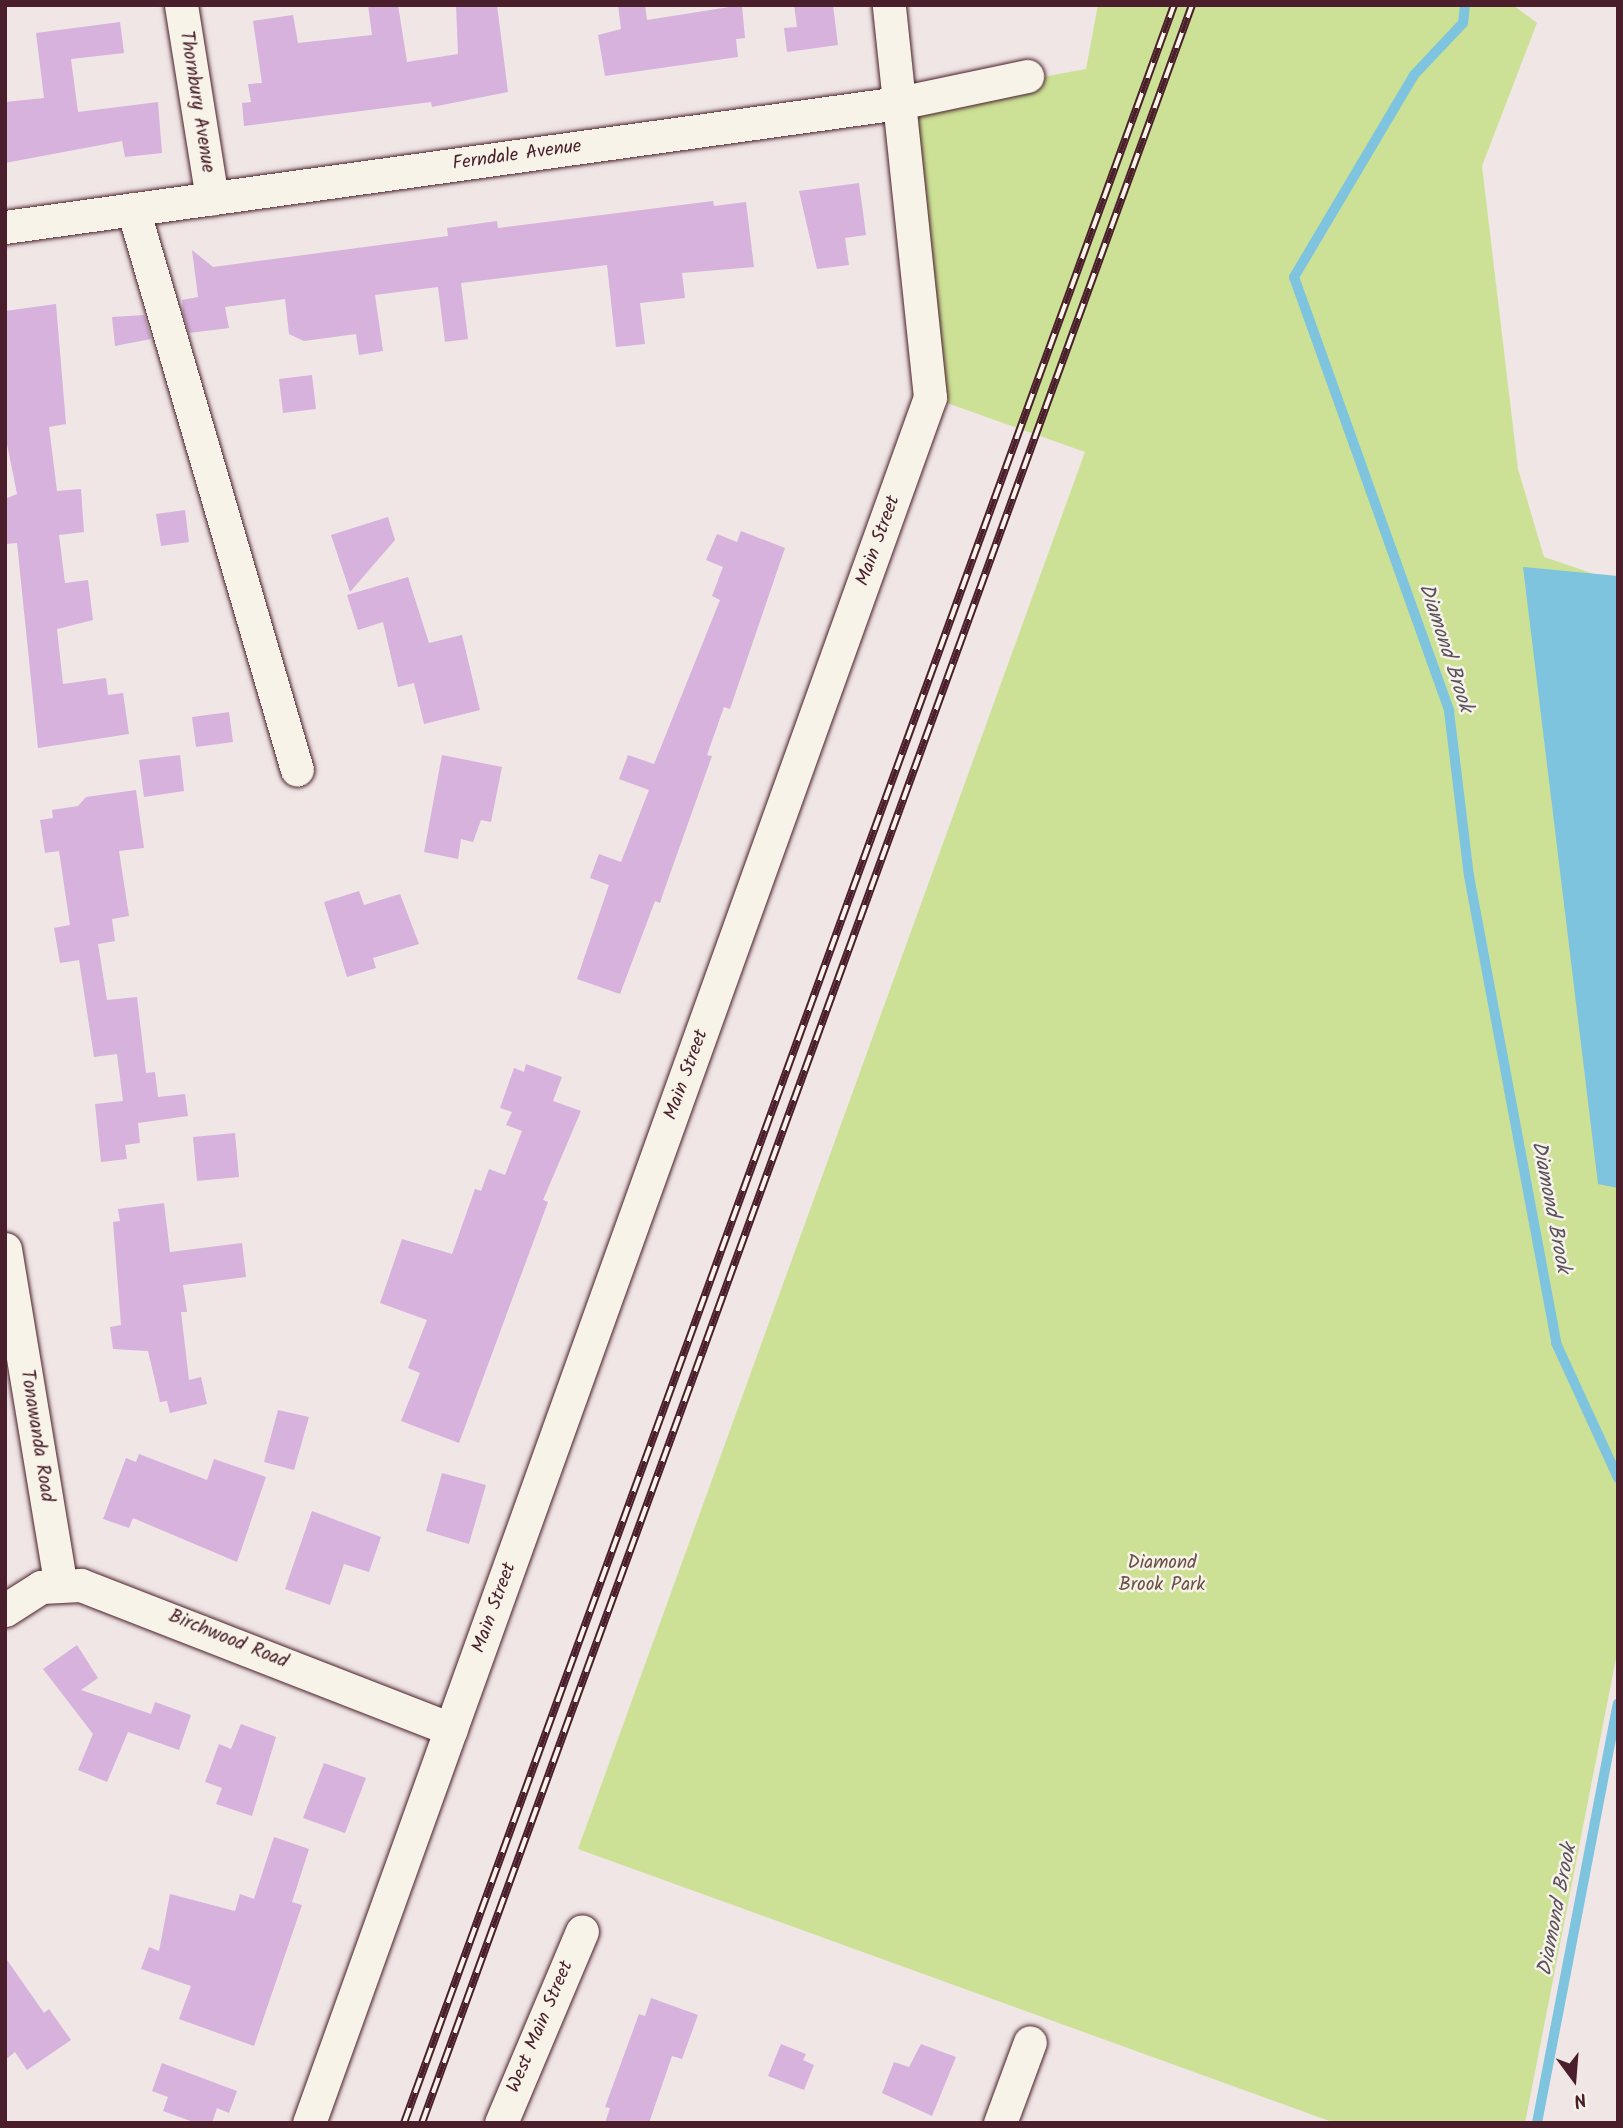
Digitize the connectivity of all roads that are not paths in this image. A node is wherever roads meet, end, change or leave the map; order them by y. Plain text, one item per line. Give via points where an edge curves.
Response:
1 (181, 5) edge
2 (889, 5) edge
3 (1027, 76) dead end
4 (899, 103) junction
5 (212, 199) junction
6 (133, 209) junction
7 (5, 227) edge
8 (297, 770) dead end
9 (5, 1249) edge
10 (60, 1583) junction
11 (5, 1610) edge
12 (451, 1730) junction
13 (582, 1931) dead end
14 (1030, 2042) dead end
15 (309, 2123) edge
16 (500, 2123) edge
17 (1000, 2123) edge

1 - 5 street, Thornbury Avenue
2 - 4 street, Main Street
3 - 4 street, Ferndale Avenue
4 - 5 street, Ferndale Avenue
4 - 12 street, Main Street via 930,397
5 - 6 street, Ferndale Avenue
6 - 7 street, Ferndale Avenue
6 - 8 street
9 - 10 street, Tonawanda Road
10 - 11 street
10 - 12 street, Birchwood Road via 111,1593
12 - 15 street, Main Street
13 - 16 street, West Main Street
14 - 17 street

